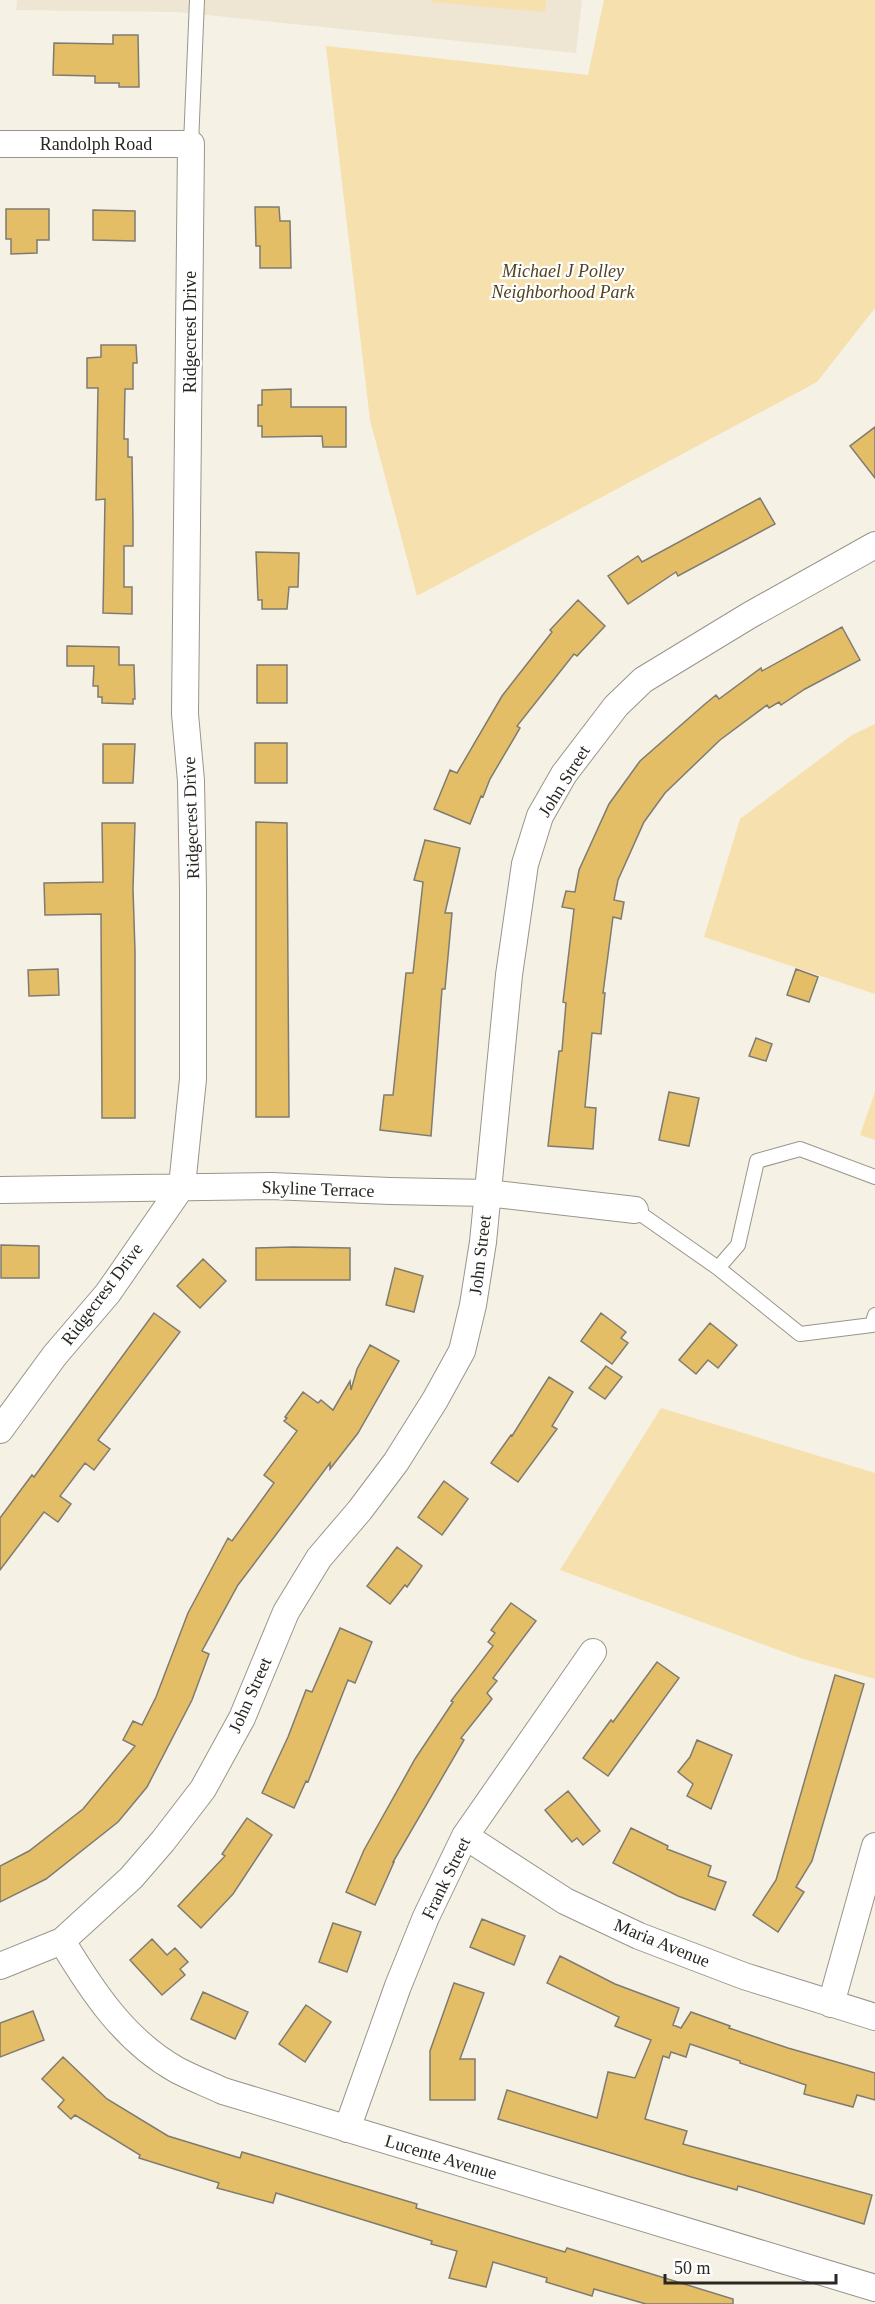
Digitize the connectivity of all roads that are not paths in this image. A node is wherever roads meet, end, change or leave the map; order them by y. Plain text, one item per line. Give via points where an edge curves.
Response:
1 (197, 0) edge
2 (0, 144) edge
3 (191, 144) junction
4 (875, 544) edge
5 (875, 1177) edge
6 (182, 1186) junction
7 (0, 1190) edge
8 (487, 1193) junction
9 (634, 1210) joint
10 (718, 1268) junction
11 (875, 1315) edge
12 (0, 1430) edge
13 (593, 1652) dead end
14 (465, 1836) junction
15 (875, 1846) edge
16 (62, 1941) junction
17 (0, 1966) edge
18 (831, 2004) junction
19 (875, 2017) edge
20 (347, 2129) junction
21 (875, 2288) edge

1 - 3 lane
2 - 3 street, Randolph Road
3 - 6 street, Ridgecrest Drive via 185,714 191,781 193,1078
4 - 8 street, John Street via 643,680 616,706 564,774 540,816 525,864
5 - 10 lane via 800,1149 757,1161 738,1245
6 - 7 street, Skyline Terrace
6 - 8 street, Skyline Terrace
6 - 12 street, Ridgecrest Drive via 108,1293
8 - 9 street, Skyline Terrace
8 - 16 street, John Street via 483,1242 462,1351 435,1400 396,1462 319,1558 286,1612 242,1718 203,1789 131,1878
9 - 10 lane
10 - 11 lane via 801,1334 872,1325
13 - 14 street, Frank Street
14 - 18 street, Maria Avenue via 565,1901 639,1936
14 - 20 street, Frank Street via 406,1966
15 - 18 street
16 - 17 street, John Street
16 - 20 street, Lucente Avenue via 111,2015 177,2070 224,2091
18 - 19 street, Maria Avenue
20 - 21 street, Lucente Avenue

